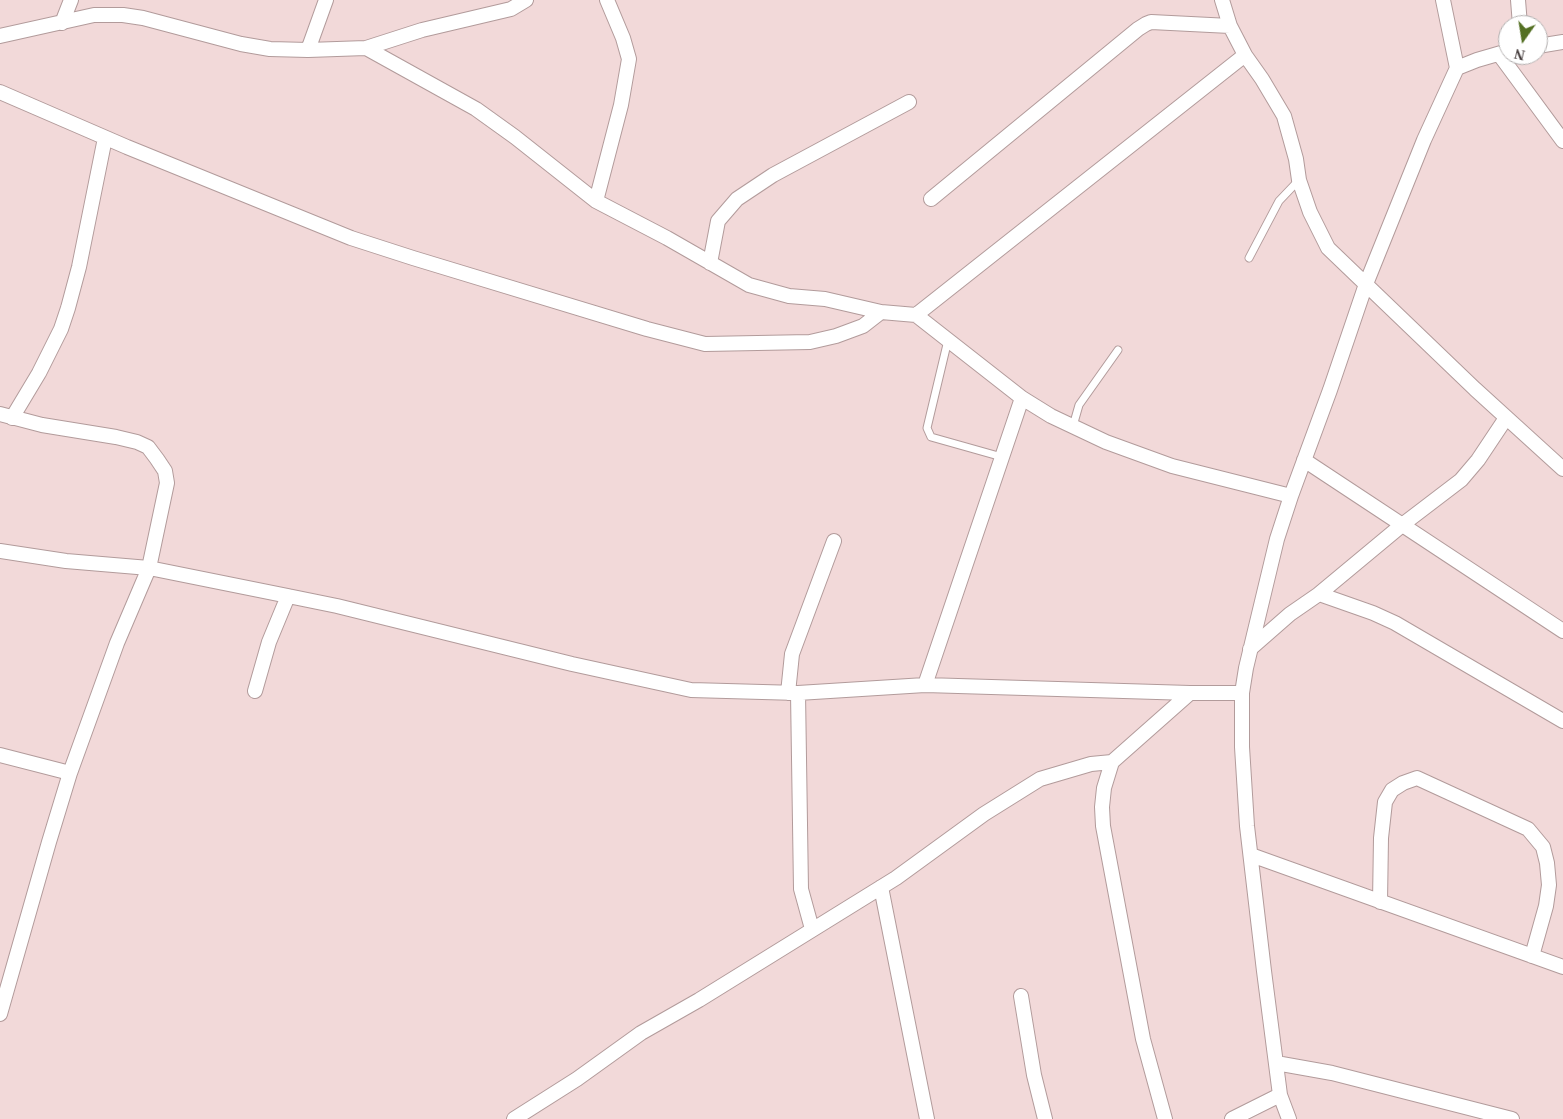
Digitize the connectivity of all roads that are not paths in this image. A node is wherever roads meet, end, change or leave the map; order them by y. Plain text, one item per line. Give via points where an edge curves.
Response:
1 (71, 0) edge
2 (326, 0) edge
3 (526, 0) edge
4 (606, 0) edge
5 (1222, 0) edge
6 (1443, 0) edge
7 (1518, 0) edge
8 (1519, 15) edge
9 (62, 23) junction
10 (1230, 26) junction
11 (0, 36) edge
12 (1563, 42) edge
13 (1548, 44) edge
14 (366, 48) junction
15 (308, 50) junction
16 (1498, 55) edge
17 (1245, 56) junction
18 (1512, 65) edge
19 (1457, 68) junction
20 (0, 92) edge
21 (909, 102) dead end
22 (105, 138) junction
23 (1563, 141) edge
24 (1299, 180) junction
25 (931, 199) dead end
26 (596, 201) junction
27 (1249, 258) dead end
28 (710, 263) junction
29 (1366, 284) junction
30 (881, 312) junction
31 (916, 315) junction
32 (948, 340) junction
33 (1118, 350) dead end
34 (1022, 398) junction
35 (6, 416) edge
36 (1506, 418) junction
37 (1073, 426) junction
38 (1002, 457) junction
39 (1304, 460) junction
40 (1563, 470) edge
41 (1291, 496) junction
42 (1402, 525) junction
43 (834, 541) dead end
44 (0, 551) edge
45 (149, 568) junction
46 (1319, 594) junction
47 (288, 596) junction
48 (1563, 631) edge
49 (1250, 649) junction
50 (925, 685) junction
51 (256, 691) dead end
52 (793, 693) junction
53 (1190, 693) junction
54 (1242, 693) junction
55 (1563, 721) edge
56 (0, 755) edge
57 (1112, 762) junction
58 (70, 774) junction
59 (1251, 855) junction
60 (881, 887) junction
61 (1380, 902) junction
62 (812, 929) junction
63 (1532, 956) junction
64 (1563, 967) edge
65 (1021, 996) dead end
66 (0, 1014) edge
67 (1276, 1064) junction
68 (1280, 1095) junction
69 (514, 1119) edge
70 (927, 1119) edge
71 (1045, 1119) edge
72 (1164, 1119) edge
73 (1232, 1119) edge
74 (1289, 1119) edge
75 (1512, 1119) edge

1 - 9 street
2 - 15 street
3 - 14 street via 511,9 422,30
4 - 26 street via 629,59 621,105
5 - 10 street
6 - 19 street
7 - 8 street
9 - 11 street
9 - 15 street via 94,15 123,15 241,44
10 - 17 street
10 - 25 street via 1146,24
12 - 13 street
14 - 15 street
14 - 26 street via 476,109
16 - 19 street
17 - 24 street via 1284,116
17 - 31 street
18 - 23 street
19 - 29 street
20 - 22 street
21 - 28 street via 773,174 737,199 718,221
22 - 30 street via 351,238 580,310 705,344 810,342 863,326
22 - 35 street via 79,267 61,329 39,373
24 - 27 lane via 1278,201
24 - 29 street via 1328,248
26 - 28 street
28 - 30 street via 749,285 790,296 825,299
29 - 36 street
29 - 39 street
30 - 31 street
31 - 32 street
32 - 34 street
32 - 38 lane via 926,428 931,437
33 - 37 lane via 1078,405
34 - 37 street
34 - 38 street
35 - 45 street via 116,437 148,447 165,471 167,483
36 - 40 street
36 - 42 street via 1461,480
37 - 41 street via 1172,466
38 - 50 street
39 - 41 street
39 - 42 street
41 - 49 street
42 - 46 street
42 - 48 street
43 - 52 street via 792,654
44 - 45 street
45 - 47 street
45 - 58 street via 117,643
46 - 49 street
46 - 55 street via 1395,623
47 - 51 street via 268,642
47 - 52 street via 691,690
49 - 54 street
50 - 52 street
50 - 53 street
52 - 62 street via 801,888
53 - 54 street
53 - 57 street
54 - 59 street via 1244,790
56 - 58 street
57 - 60 street via 1091,764 1040,779 984,814
57 - 72 street via 1104,788 1103,826 1143,1039
58 - 66 street
59 - 61 street
59 - 67 street
60 - 62 street
60 - 70 street
61 - 63 street
61 - 63 street via 1385,802 1392,790 1417,778 1528,829 1543,846 1549,885
62 - 69 street via 641,1033
63 - 64 street
65 - 71 street
67 - 68 street
67 - 75 street via 1332,1073
68 - 73 street
68 - 74 street

